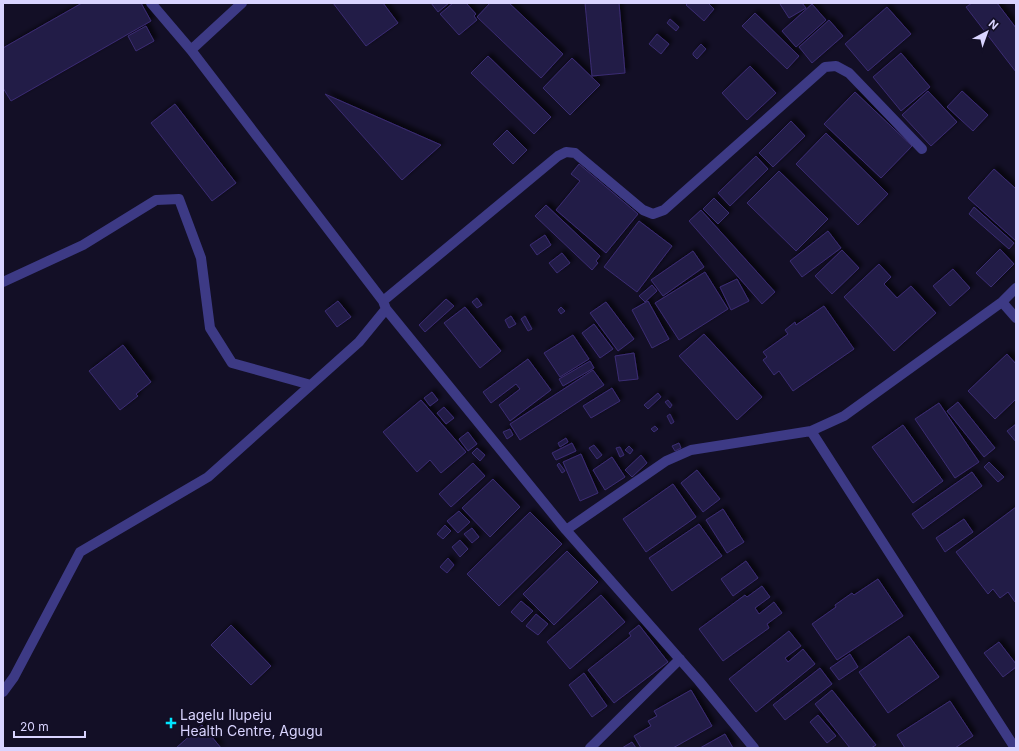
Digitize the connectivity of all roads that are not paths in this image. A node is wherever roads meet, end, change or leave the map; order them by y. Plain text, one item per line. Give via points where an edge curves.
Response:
1 (150, 3) edge
2 (242, 3) edge
3 (191, 50) junction
4 (922, 149) dead end
5 (3, 282) edge
6 (1016, 288) edge
7 (1002, 302) junction
8 (384, 305) junction
9 (1016, 318) edge
10 (311, 385) junction
11 (811, 431) junction
12 (566, 530) junction
13 (680, 659) junction
14 (3, 692) edge
15 (590, 748) edge
16 (754, 748) edge
17 (1016, 748) edge

1 - 3 street
2 - 3 street
3 - 8 street
4 - 8 street via 849,73 836,66 824,67 664,210 653,214 643,210 575,153 566,152 558,156
5 - 10 street via 83,245 156,200 179,199 201,258 210,328 232,363
6 - 7 street
7 - 9 street
7 - 11 street via 844,416
8 - 10 street via 359,342
8 - 12 street
10 - 14 street via 208,477 80,552 14,677
11 - 12 street via 691,450 666,462
11 - 17 street
12 - 13 street
13 - 15 street
13 - 16 street

